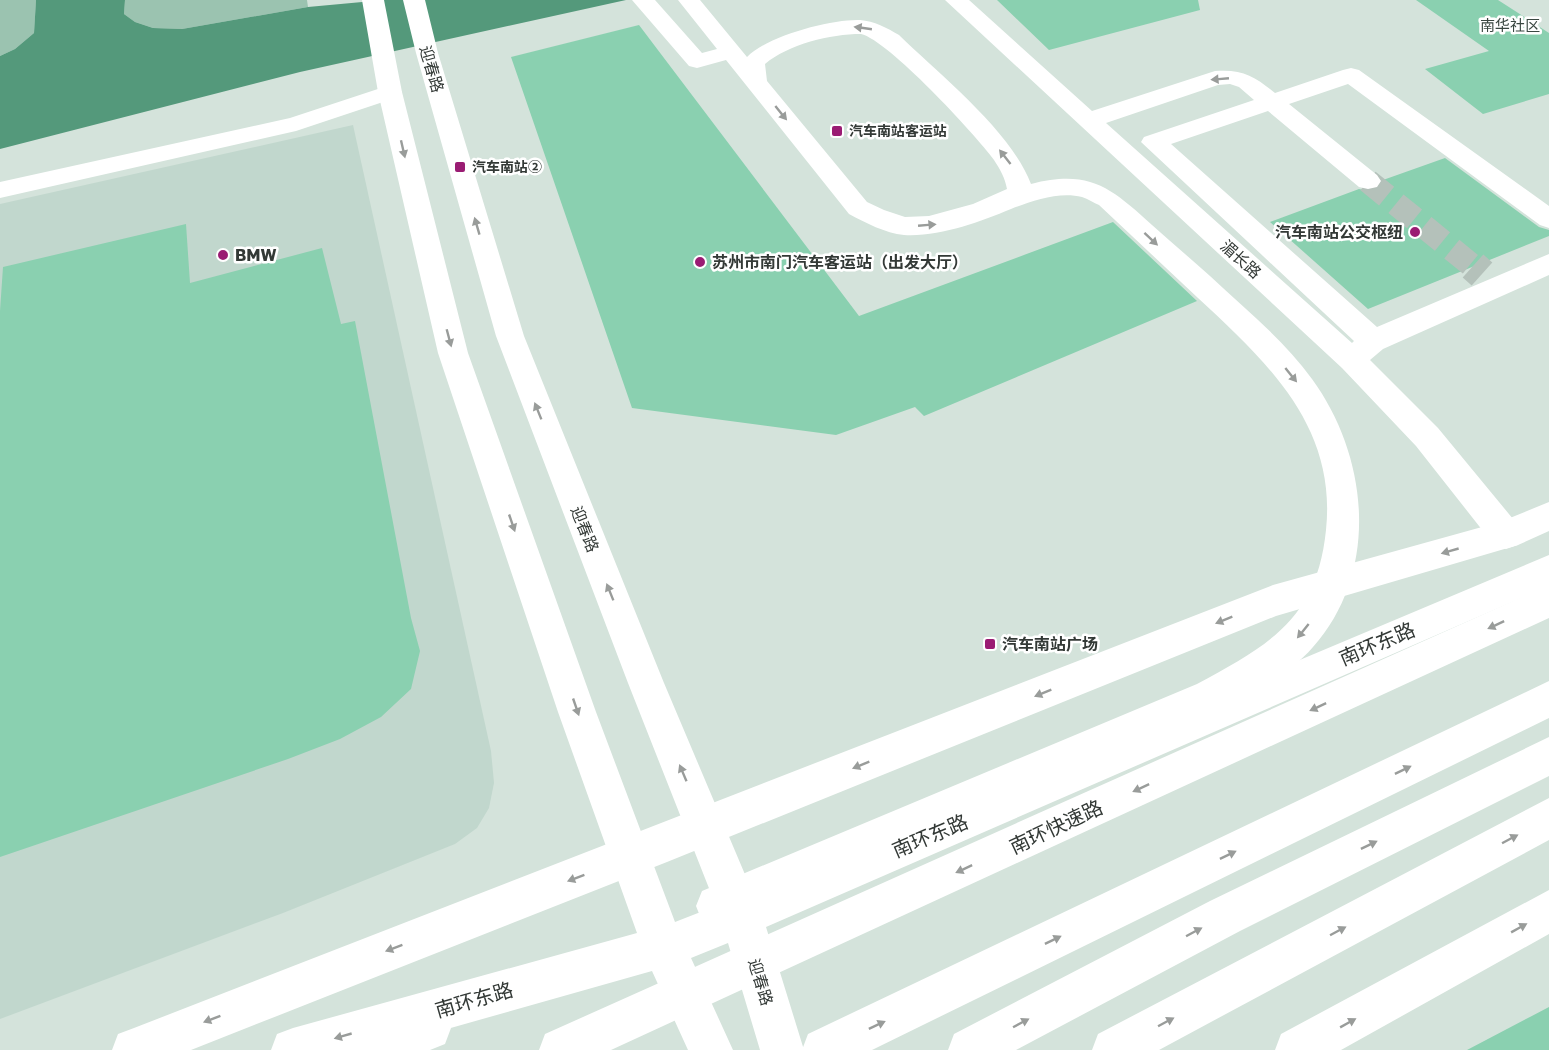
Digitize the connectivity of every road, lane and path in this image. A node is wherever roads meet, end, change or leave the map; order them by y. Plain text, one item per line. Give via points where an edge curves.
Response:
1 (373, 0) edge
2 (414, 0) edge
3 (689, 0) edge
4 (956, 0) edge
5 (646, 4) edge
6 (725, 43) junction
7 (756, 82) junction
8 (390, 92) junction
9 (1271, 102) junction
10 (1089, 120) junction
11 (1368, 182) tunnel mouth
12 (0, 190) edge
13 (1003, 203) junction
14 (1549, 219) edge
15 (1549, 264) edge
16 (1373, 340) junction
17 (1352, 360) junction
18 (1549, 508) edge
19 (1549, 516) edge
20 (1506, 535) junction
21 (1549, 570) edge
22 (1549, 601) edge
23 (1549, 699) edge
24 (1549, 756) edge
25 (1549, 818) edge
26 (705, 827) junction
27 (630, 857) junction
28 (1549, 911) edge
29 (742, 918) junction
30 (663, 947) junction
31 (760, 976) junction
32 (691, 1008) junction
33 (134, 1050) edge
34 (293, 1050) edge
35 (378, 1050) edge
36 (561, 1050) edge
37 (600, 1050) edge
38 (711, 1050) edge
39 (782, 1050) edge
40 (824, 1050) edge
41 (970, 1050) edge
42 (1114, 1050) edge
43 (1297, 1050) edge

1 - 8 main road
26 -> 2 main road, 迎春路 via 510,336
3 - 6 main road
4 - 10 main road, 湄长路
5 - 6 main road via 697,61
6 - 7 main road
7 -> 13 main road via 858,208 877,218 907,226 931,226
13 -> 7 main road via 1020,188 1007,159 881,33 851,27 770,50 755,61
8 - 12 main road via 296,124
8 -> 27 main road via 453,353
9 -> 10 main road via 1247,82 1215,78
9 - 11 main road
9 - 14 main road via 1351,75
9 - 16 main road via 1153,142
10 - 17 main road, 湄长路
13 -> 35 main road via 1061,188 1091,190 1108,200 1253,333 1311,400 1337,461 1344,536 1336,573 1321,607 1301,636 1260,668 1210,696
15 - 16 main road via 1490,280
16 - 17 main road
17 - 20 main road, 湄长路 via 1427,438
18 - 20 main road
19 - 20 main road
20 -> 26 main road via 1273,601
21 - 29 main road, 南环东路
22 -> 36 main road, 南环快速路
40 -> 23 main road
41 -> 24 main road via 1225,916
42 -> 25 main road
26 - 27 main road
26 - 29 main road, 迎春路
27 - 30 main road
27 -> 33 main road
43 -> 28 main road
29 - 30 main road, 南环东路
29 - 31 main road, 迎春路
30 - 32 main road
30 -> 34 main road, 南环东路
31 - 32 main road
31 - 39 main road, 迎春路
32 - 37 main road
32 - 38 main road

